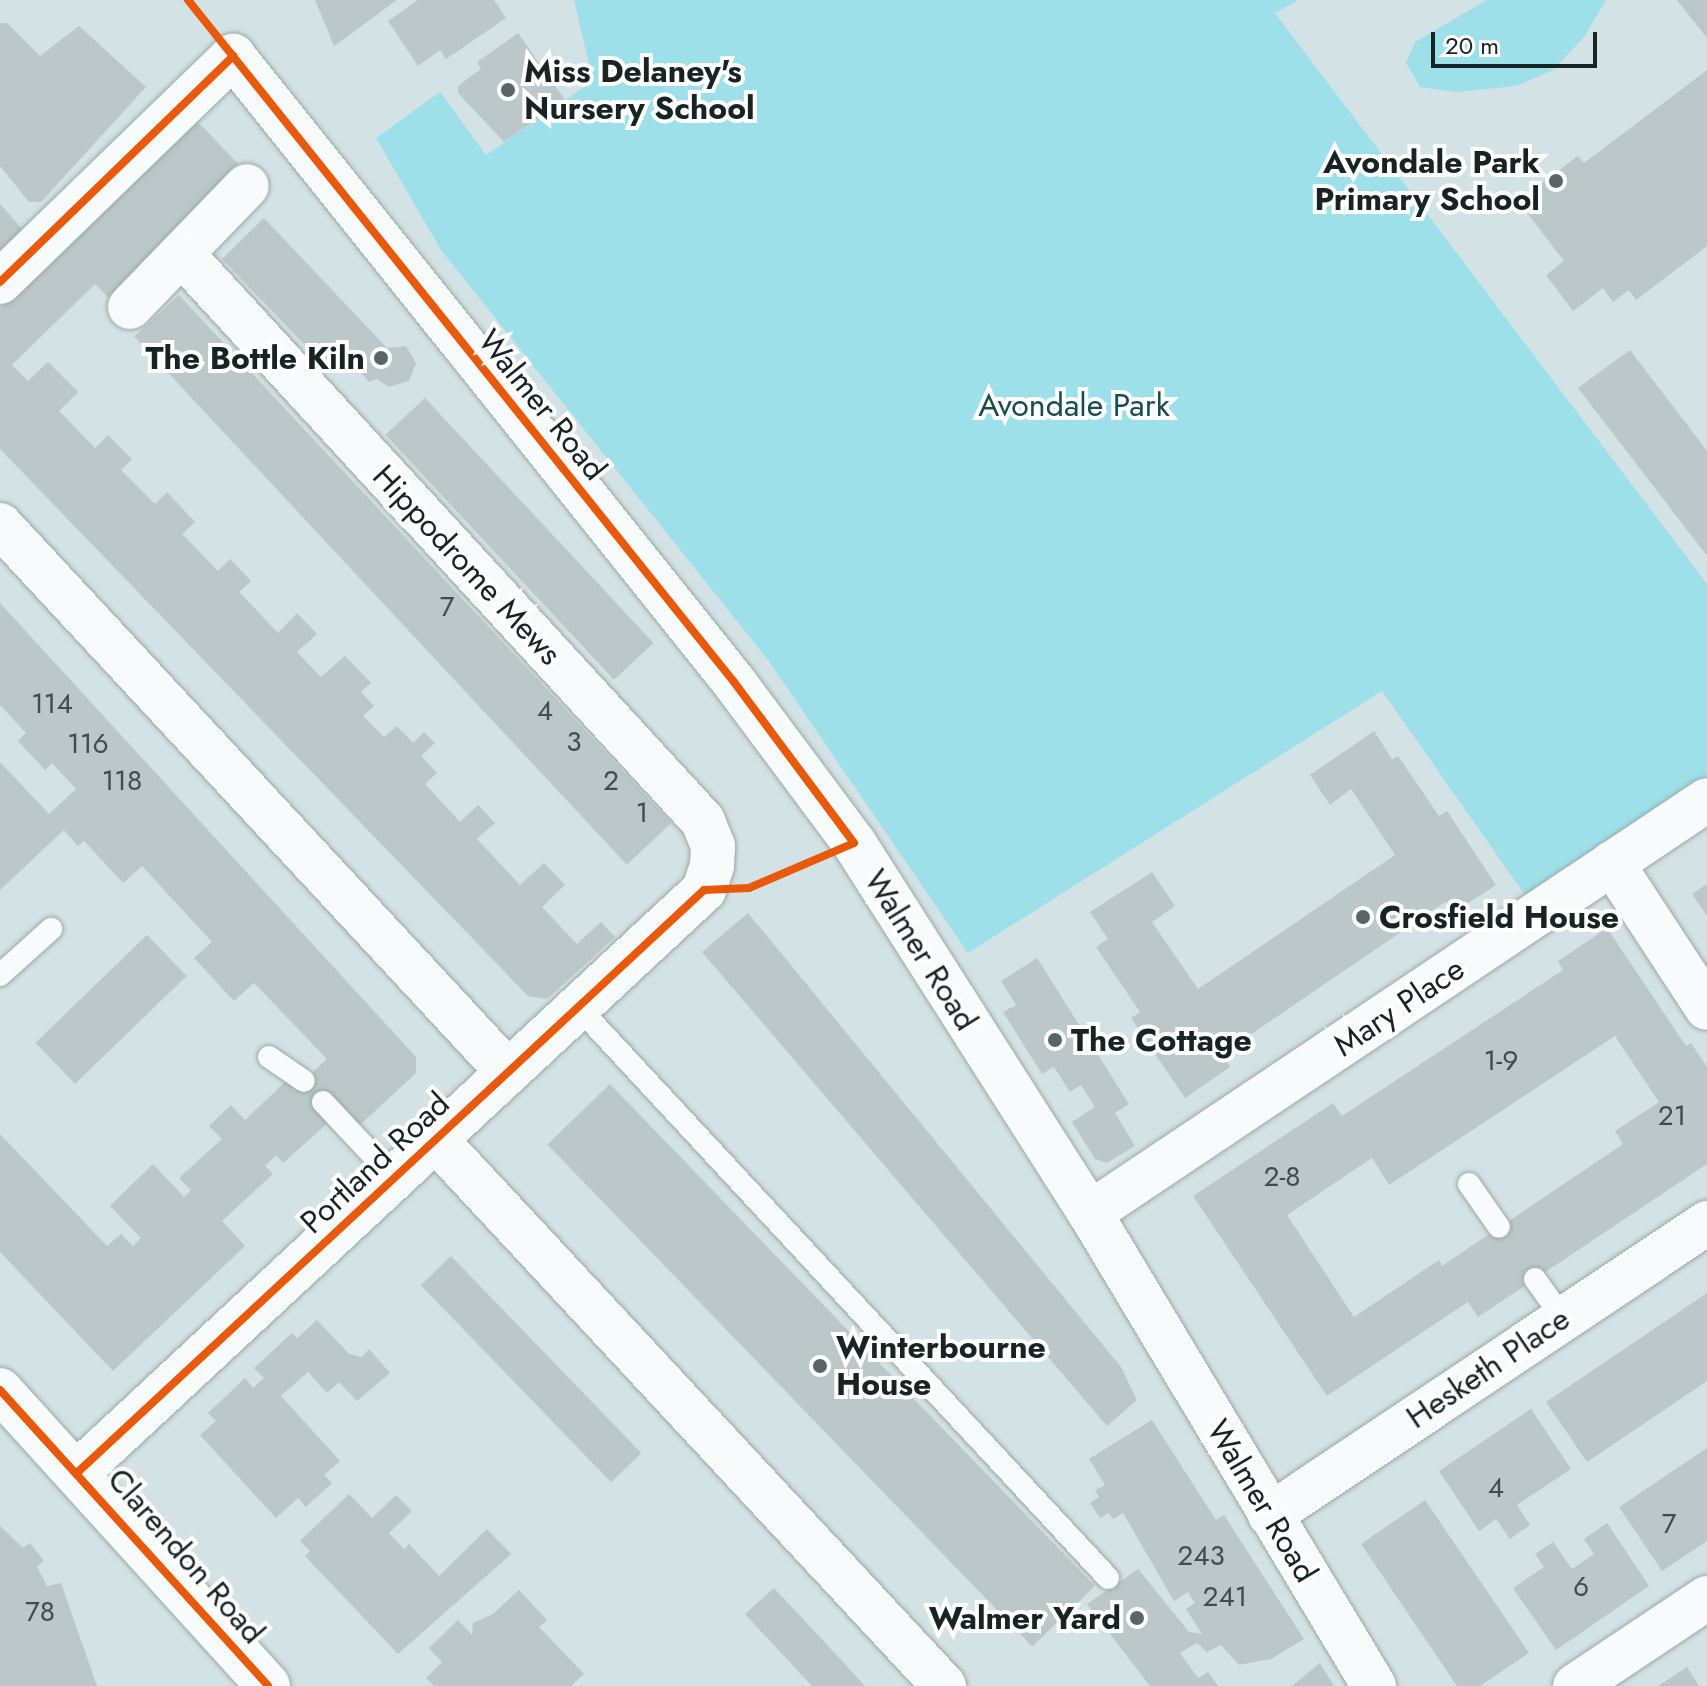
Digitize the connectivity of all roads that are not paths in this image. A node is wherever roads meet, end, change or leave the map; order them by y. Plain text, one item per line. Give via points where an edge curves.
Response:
1 (247, 186) dead end
2 (182, 254) junction
3 (0, 282) edge
4 (130, 307) dead end
5 (0, 525) edge
6 (1707, 800) edge
7 (1612, 863) junction
8 (704, 890) joint
9 (51, 929) dead end
10 (0, 975) edge
11 (578, 1007) junction
12 (1707, 1008) edge
13 (269, 1057) dead end
14 (508, 1072) junction
15 (304, 1081) dead end
16 (323, 1102) dead end
17 (436, 1140) junction
18 (394, 1178) junction
19 (1469, 1184) dead end
20 (1090, 1213) junction
21 (1707, 1223) edge
22 (1499, 1227) dead end
23 (1535, 1279) dead end
24 (1563, 1318) junction
25 (0, 1390) edge
26 (79, 1471) junction
27 (1270, 1515) junction
28 (1108, 1578) dead end
29 (1707, 1598) edge
30 (268, 1686) edge
31 (944, 1686) edge
32 (1374, 1686) edge
33 (1575, 1686) edge

1 - 2 street
2 - 4 street
2 - 8 street, Hippodrome Mews via 703,821 713,846
3 - 20 street, Walmer Road via 233,56 734,682 846,831
5 - 14 street
6 - 7 street, Mary Place
7 - 12 street
7 - 20 street, Mary Place
8 - 11 street, Portland Road
9 - 10 lane
11 - 14 street, Portland Road
11 - 28 lane
13 - 15 lane
14 - 17 street, Portland Road
16 - 18 lane
17 - 18 street, Portland Road
17 - 31 street, Portland Road
18 - 26 street, Portland Road
19 - 22 lane
20 - 27 street, Walmer Road
21 - 24 street, Hesketh Place
23 - 24 lane
24 - 27 street, Hesketh Place
25 - 26 street, Clarendon Road
26 - 30 street, Clarendon Road
27 - 32 street, Walmer Road
29 - 33 street

